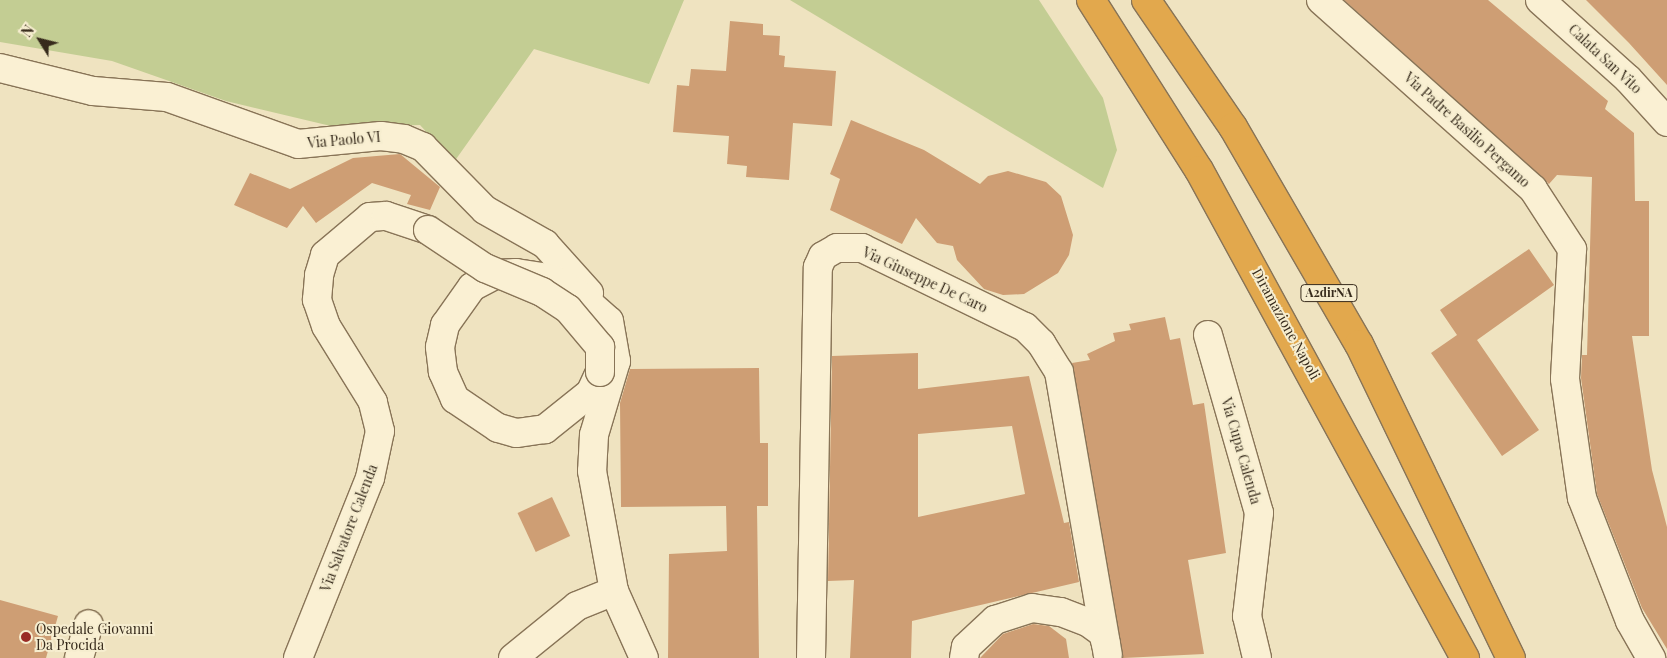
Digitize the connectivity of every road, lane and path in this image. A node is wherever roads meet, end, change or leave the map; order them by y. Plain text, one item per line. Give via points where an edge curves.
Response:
1 (1146, 0) edge
2 (1321, 0) edge
3 (1540, 0) edge
4 (1097, 10) edge
5 (0, 68) edge
6 (1667, 122) edge
7 (601, 310) junction
8 (1208, 335) dead end
9 (614, 591) junction
10 (89, 624) dead end
11 (1108, 656) edge
12 (79, 658) edge
13 (298, 658) edge
14 (513, 658) edge
15 (644, 658) edge
16 (811, 658) edge
17 (964, 658) edge
18 (1257, 658) edge
19 (1465, 658) edge
20 (1511, 658) edge
21 (1651, 658) edge

1 - 20 highway, A2dirNA via 1233,126 1359,344
2 - 21 street, Via Padre Basilio Pergamo via 1533,189 1572,249 1565,379 1582,498 1630,621
3 - 6 street, Calata San Vito via 1628,79
4 - 19 highway, Diramazione Napoli via 1204,178 1446,616
5 - 7 street, Via Paolo VI via 93,91 167,97 298,144 381,136 404,139 423,147 485,210 545,244
7 - 9 street, Via Salvatore Calenda via 614,331 616,361 594,435 592,471
7 - 13 street, Via Salvatore Calenda, bridge via 576,291 535,275 496,274 472,287 445,325 440,347 442,372 455,399 498,428 516,433 545,429 590,393 600,372 600,346 586,327 555,301 485,268 428,230 386,216 370,217 325,255 317,300 326,326 373,402 380,431 370,478
8 - 18 street, Via Cupa Calenda via 1259,513 1247,616
9 - 14 street via 577,606
9 - 15 street, Via Salvatore Calenda
10 - 12 street
11 - 16 street, Via Giuseppe De Caro via 1059,372 1041,342 1025,327 862,248 837,248 823,256 818,267
11 - 17 street via 1103,633 1089,623 1061,612 1032,608 995,620 966,647

